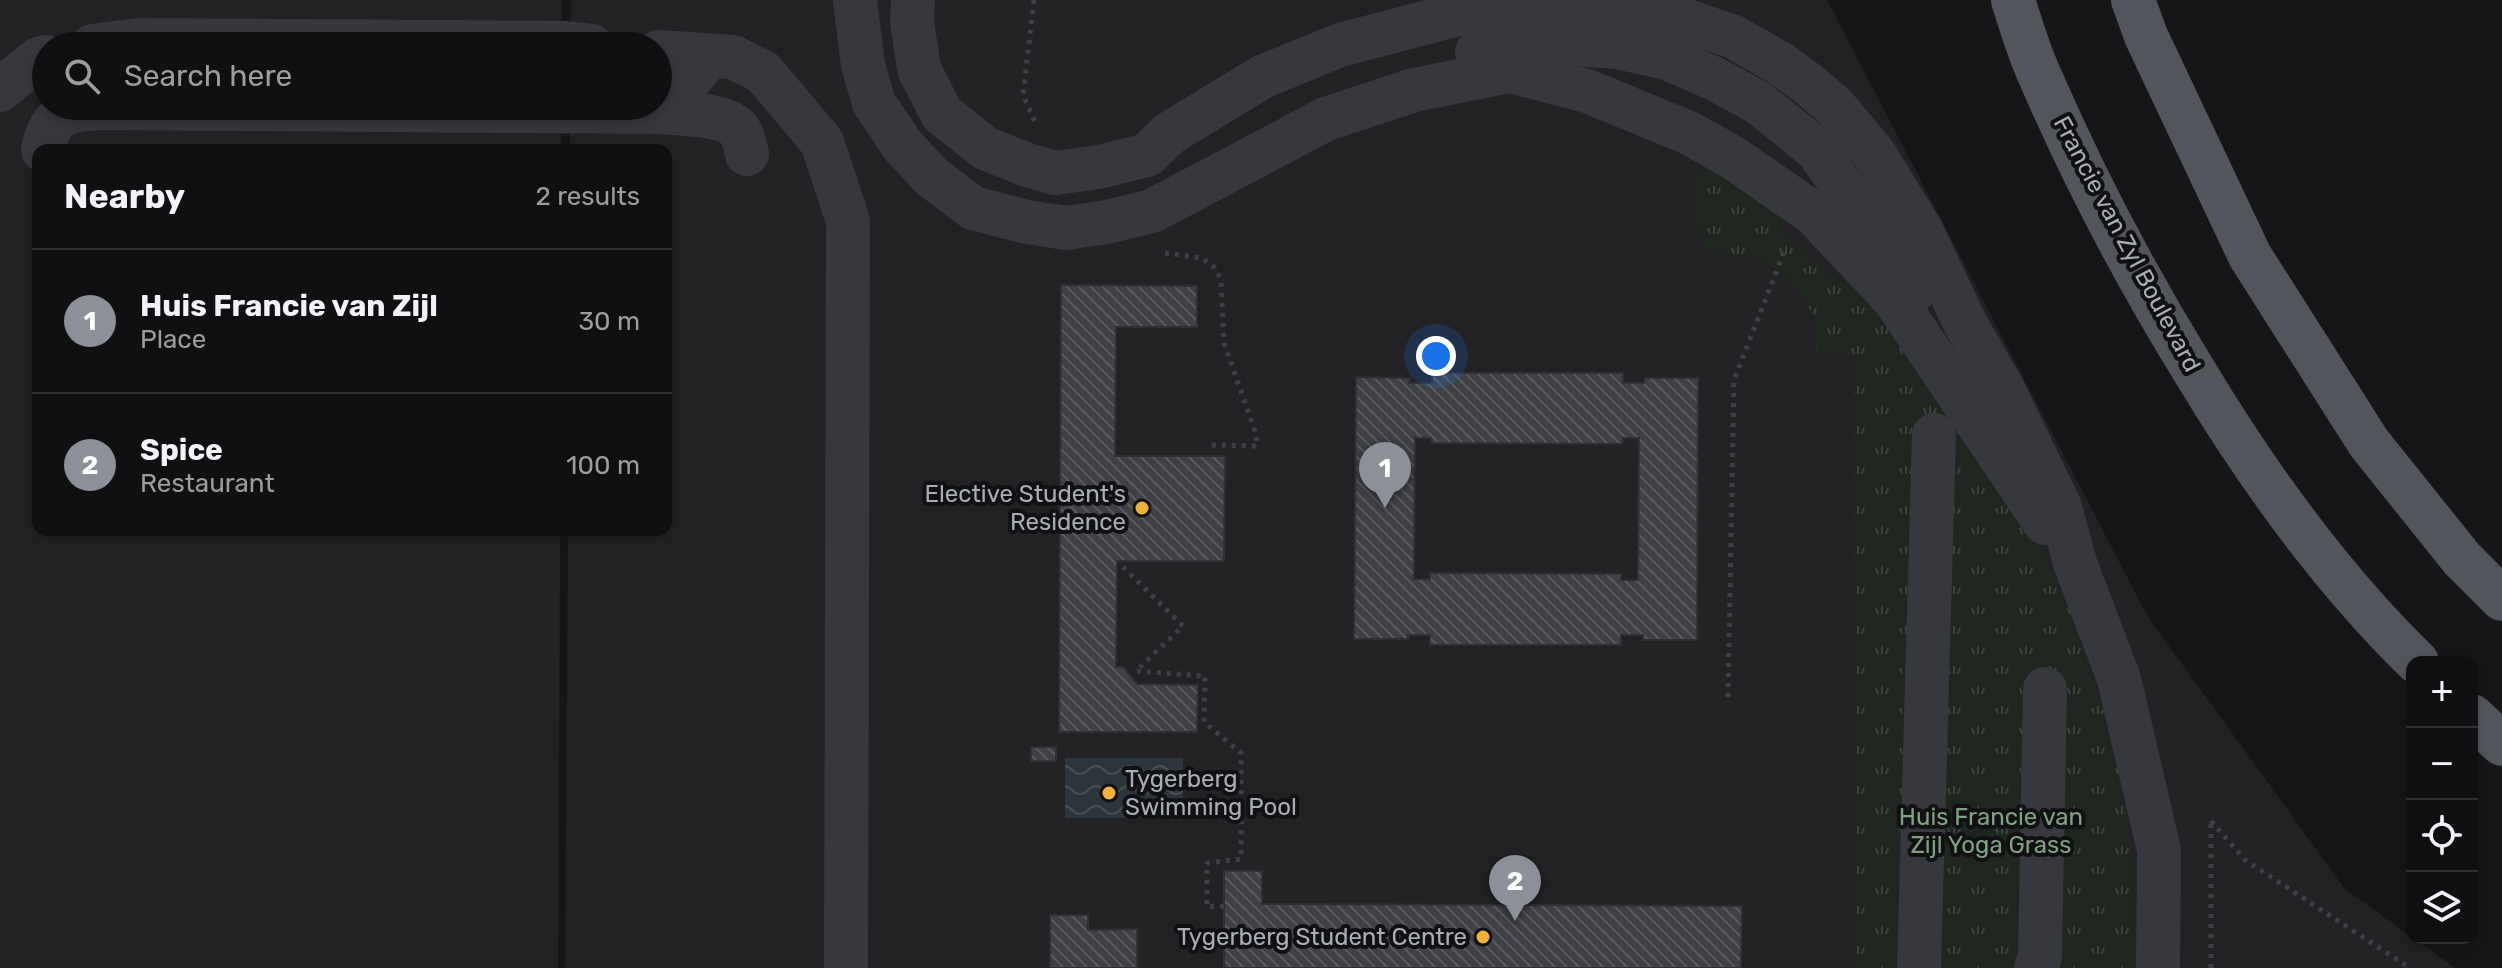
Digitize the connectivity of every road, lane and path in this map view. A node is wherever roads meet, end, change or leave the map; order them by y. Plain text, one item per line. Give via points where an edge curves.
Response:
1 (855, 0) edge
2 (1034, 0) edge
3 (2013, 0) edge
4 (906, 5) edge
5 (2139, 18) edge
6 (672, 53) edge
7 (709, 57) junction
8 (32, 64) edge
9 (0, 90) edge
10 (672, 100) edge
11 (672, 113) edge
12 (57, 120) edge
13 (1039, 130) dead end
14 (44, 144) edge
15 (747, 154) dead end
16 (1066, 228) junction
17 (1790, 234) dead end
18 (1157, 252) dead end
19 (1934, 435) dead end
20 (1209, 445) dead end
21 (2075, 563) junction
22 (1123, 567) dead end
23 (2502, 599) edge
24 (2411, 656) edge
25 (2045, 689) dead end
26 (1728, 697) dead end
27 (2478, 722) edge
28 (2502, 744) edge
29 (1224, 906) dead end
30 (846, 968) edge
31 (1919, 968) edge
32 (2036, 968) edge
33 (2158, 968) edge
34 (2211, 968) edge
35 (2410, 968) edge

1 - 16 street via 874,103 903,146 973,208
2 - 13 path via 1023,95
3 - 24 main road, Francie van Zyl Boulevard via 2038,72 2104,211 2231,432 2310,542
4 - 16 street via 890,66 901,99 943,154 968,175 1032,204
4 - 21 street via 919,69 942,114 985,148 1055,173 1148,154 1183,125 1262,77 1340,45 1470,11 1548,2 1597,4 1658,11 1734,37 1807,83 1873,152 1921,230 2004,391 2060,507
5 - 23 main road via 2259,270 2369,443 2462,559
6 - 7 street
7 - 10 street
7 - 30 street via 733,57 763,72 822,142 848,221
8 - 9 street
11 - 15 street via 737,126
12 - 14 street
16 - 21 street via 1152,211 1326,119 1414,90 1510,71 1608,71 1702,104 1745,128 1830,206
17 - 26 path via 1734,380
18 - 20 path via 1202,258 1221,280 1224,343 1257,446
19 - 31 street
21 - 33 street via 2119,679 2159,850
22 - 29 path via 1183,626 1136,671 1205,676 1204,722 1241,753 1241,859 1207,863 1207,907
25 - 32 street
27 - 28 main road
34 - 35 path via 2211,821 2245,860

